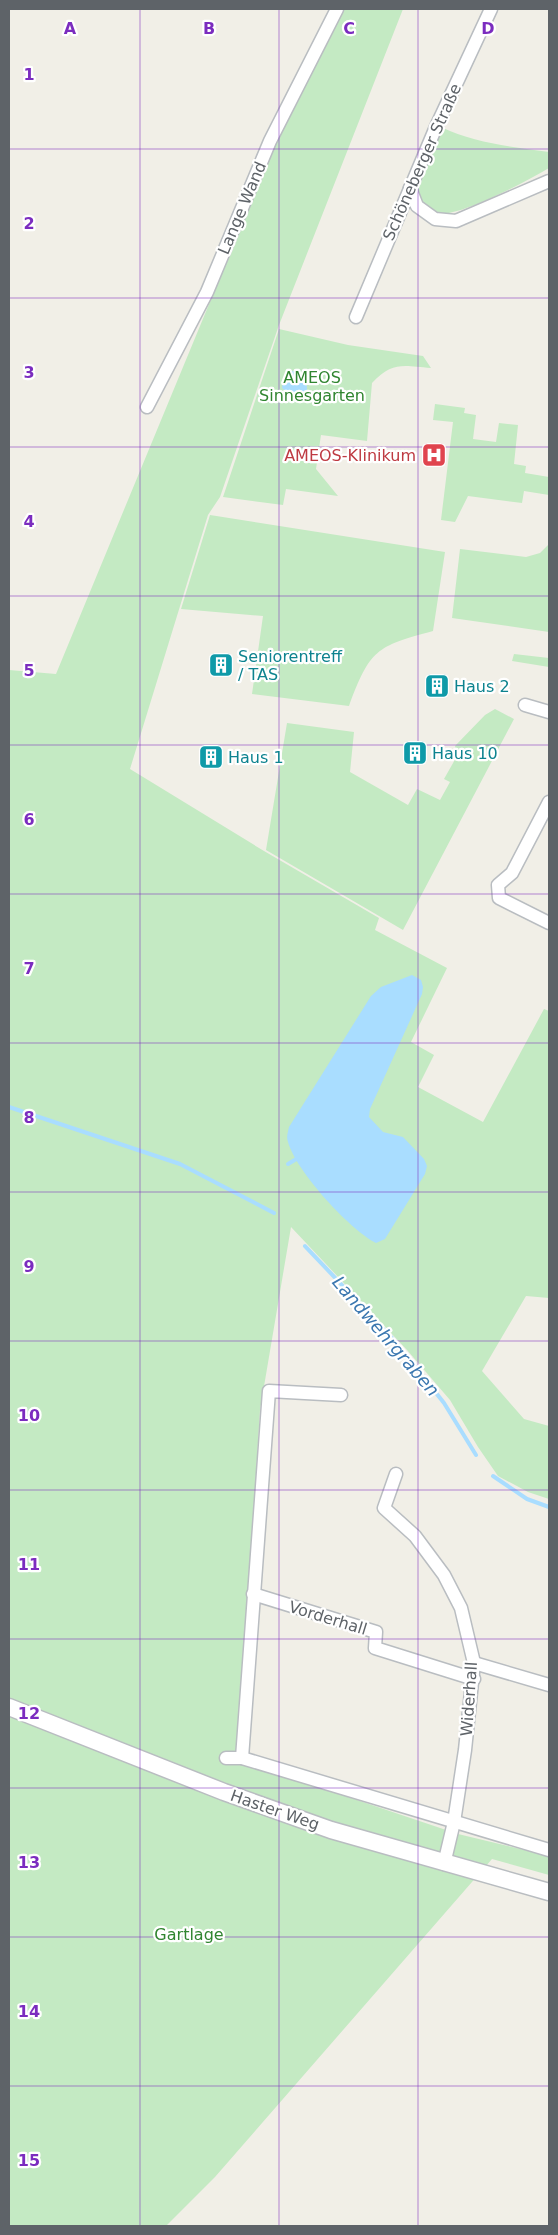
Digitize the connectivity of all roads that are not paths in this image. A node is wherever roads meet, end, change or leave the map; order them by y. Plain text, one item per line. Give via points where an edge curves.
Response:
1 (337, 9) edge
2 (491, 9) edge
3 (549, 181) edge
4 (410, 188) junction
5 (356, 317) dead end
6 (147, 407) dead end
7 (525, 705) dead end
8 (549, 712) edge
9 (549, 802) edge
10 (549, 922) edge
11 (341, 1395) dead end
12 (396, 1474) dead end
13 (253, 1594) junction
14 (474, 1663) junction
15 (474, 1679) junction
16 (549, 1685) edge
17 (9, 1707) edge
18 (226, 1758) dead end
19 (242, 1758) junction
20 (454, 1822) junction
21 (549, 1850) edge
22 (444, 1864) junction
23 (549, 1892) edge

1 - 6 street, Lange Wand via 270,141 207,292
2 - 4 street, Schöneberger Straße
3 - 4 street via 456,221 435,219 417,206
4 - 5 street, Schöneberger Straße
7 - 8 street
9 - 10 street via 512,873 498,885 499,898
11 - 13 street via 269,1391
12 - 14 street, Widerhall via 384,1508 416,1536 444,1575 461,1608
13 - 15 street, Vorderhall via 376,1632 375,1648
13 - 19 street
14 - 15 street, Widerhall
14 - 16 street
15 - 20 street, Widerhall
17 - 22 street, Haster Weg via 224,1792 331,1830
18 - 19 street
19 - 20 street
20 - 21 street
20 - 22 street, Widerhall
22 - 23 street, Haster Weg

